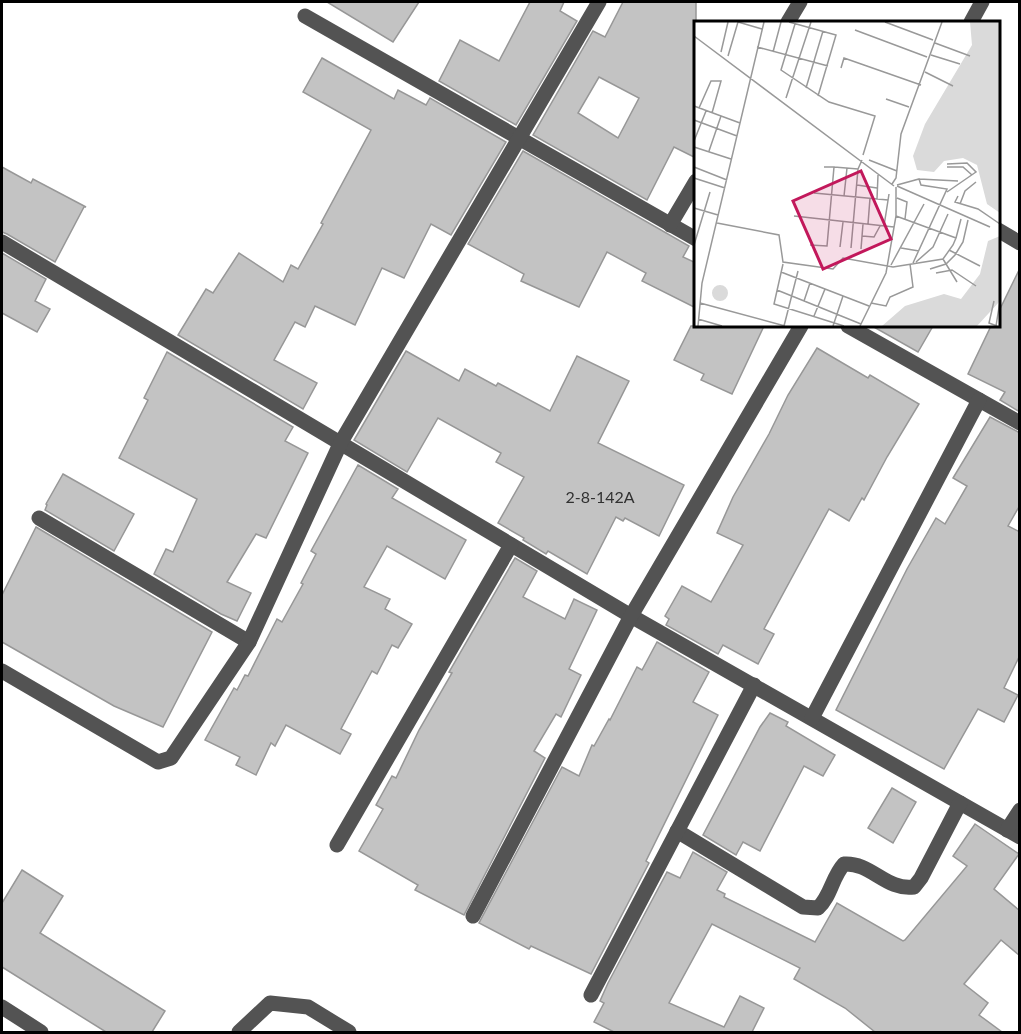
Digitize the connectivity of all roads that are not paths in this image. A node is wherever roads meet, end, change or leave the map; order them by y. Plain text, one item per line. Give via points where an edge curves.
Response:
1 (599, 2) edge
2 (800, 2) edge
3 (982, 2) edge
4 (305, 16) dead end
5 (789, 21) edge
6 (972, 21) edge
7 (520, 139) junction
8 (694, 184) edge
9 (670, 225) junction
10 (1000, 231) edge
11 (694, 238) edge
12 (2, 242) edge
13 (1020, 243) edge
14 (800, 327) edge
15 (850, 327) edge
16 (979, 400) junction
17 (1020, 423) edge
18 (341, 442) junction
19 (39, 518) dead end
20 (511, 545) junction
21 (631, 616) junction
22 (249, 642) junction
23 (2, 671) edge
24 (754, 685) junction
25 (812, 718) junction
26 (960, 803) junction
27 (1020, 810) edge
28 (677, 831) junction
29 (1013, 833) edge
30 (337, 845) dead end
31 (473, 916) dead end
32 (591, 995) dead end
33 (2, 1007) edge
34 (41, 1032) edge
35 (239, 1032) edge
36 (349, 1032) edge

1 - 7 street
2 - 5 street
3 - 6 street
4 - 7 street
7 - 9 street
7 - 18 street
8 - 9 street
9 - 11 street
10 - 13 street
12 - 18 street
14 - 21 street
15 - 16 street
16 - 17 street
16 - 25 street
18 - 20 street
18 - 22 street
19 - 22 street
20 - 21 street
20 - 30 street
21 - 24 street
21 - 31 street
22 - 23 street via 171,758 158,762
24 - 25 street
24 - 28 street
25 - 26 street
26 - 28 street via 914,887 901,889 855,863 844,864 818,908 803,907
26 - 29 street
27 - 29 street
28 - 32 street
33 - 34 street
35 - 36 street via 270,1003 308,1007

